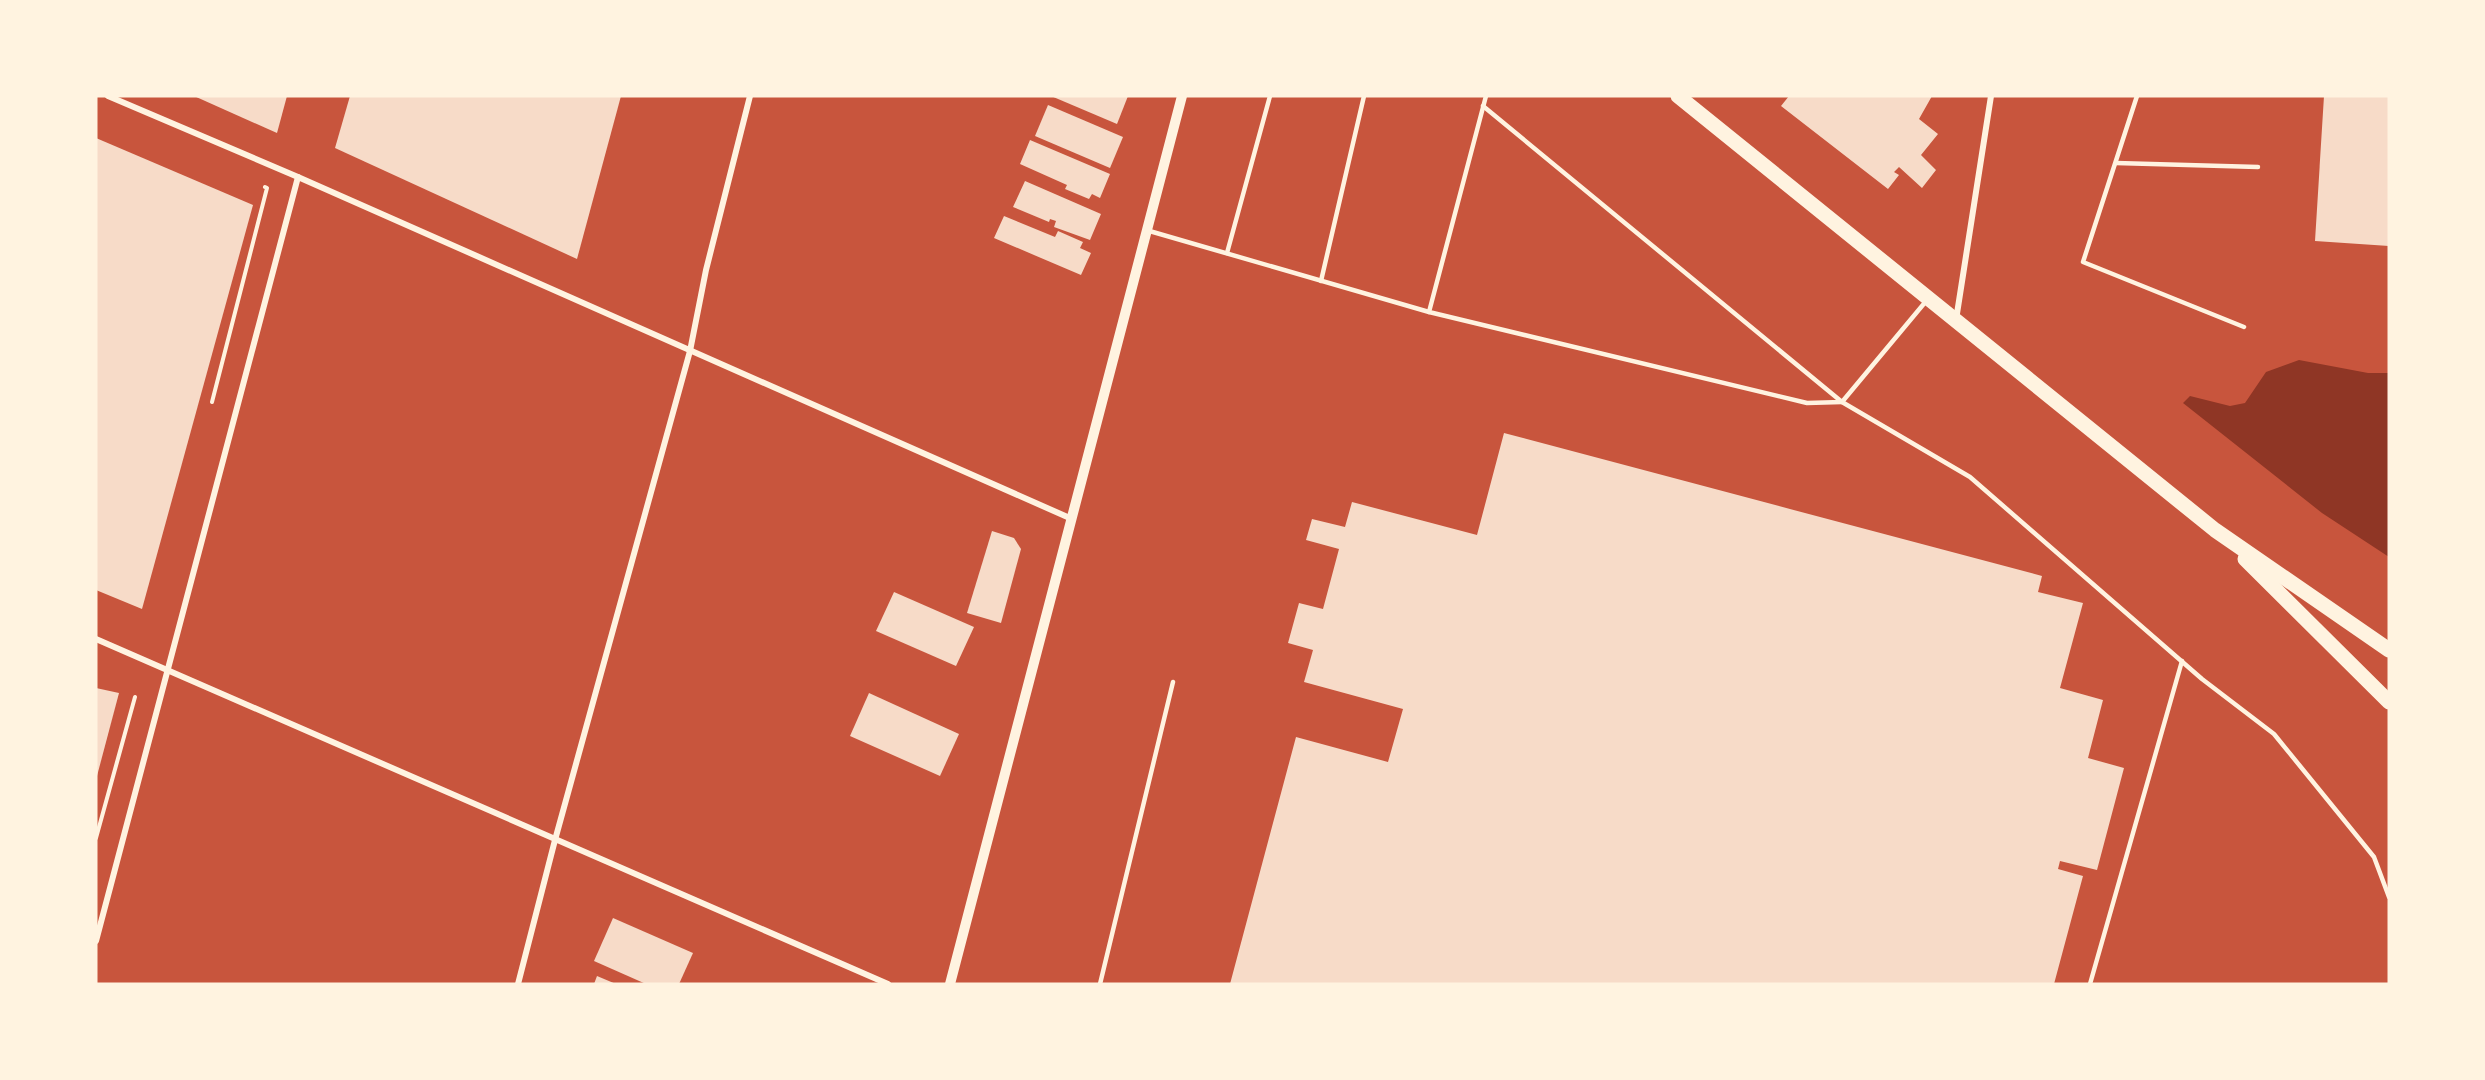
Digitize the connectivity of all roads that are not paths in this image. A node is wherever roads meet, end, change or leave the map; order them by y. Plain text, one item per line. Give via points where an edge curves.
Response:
1 (108, 96) edge
2 (750, 96) edge
3 (1182, 96) edge
4 (1270, 96) edge
5 (1364, 96) edge
6 (1486, 96) edge
7 (1678, 96) edge
8 (1991, 96) edge
9 (2137, 96) edge
10 (1484, 106) junction
11 (2116, 163) junction
12 (2258, 167) dead end
13 (298, 177) junction
14 (1146, 230) junction
15 (1227, 253) junction
16 (1321, 281) junction
17 (1929, 298) junction
18 (1429, 312) junction
19 (1956, 321) junction
20 (2244, 327) dead end
21 (690, 351) junction
22 (1842, 402) junction
23 (1072, 519) junction
24 (2215, 530) junction
25 (96, 639) edge
26 (2389, 650) edge
27 (2182, 661) junction
28 (168, 671) junction
29 (1173, 682) dead end
30 (2389, 702) edge
31 (555, 840) junction
32 (2389, 897) edge
33 (96, 941) edge
34 (518, 984) edge
35 (888, 984) edge
36 (950, 984) edge
37 (1100, 984) edge
38 (2090, 984) edge

1 - 13 street
2 - 21 street
3 - 14 street
4 - 15 lane
5 - 16 lane
6 - 10 lane
7 - 17 main road
8 - 19 street
9 - 11 lane
10 - 18 lane
10 - 22 lane
11 - 12 lane
11 - 20 lane via 2083,262
13 - 21 street
13 - 28 street
14 - 15 lane
14 - 23 street
15 - 16 lane
16 - 18 lane
17 - 19 main road
17 - 22 lane
18 - 22 lane via 1807,403
19 - 24 main road
21 - 23 street
21 - 31 street
22 - 27 lane via 1970,477
23 - 36 street
24 - 26 main road
24 - 30 main road
25 - 28 street
27 - 32 lane via 2274,734 2374,857
27 - 38 lane
28 - 31 street
28 - 33 street
29 - 37 lane
31 - 34 street
31 - 35 street

